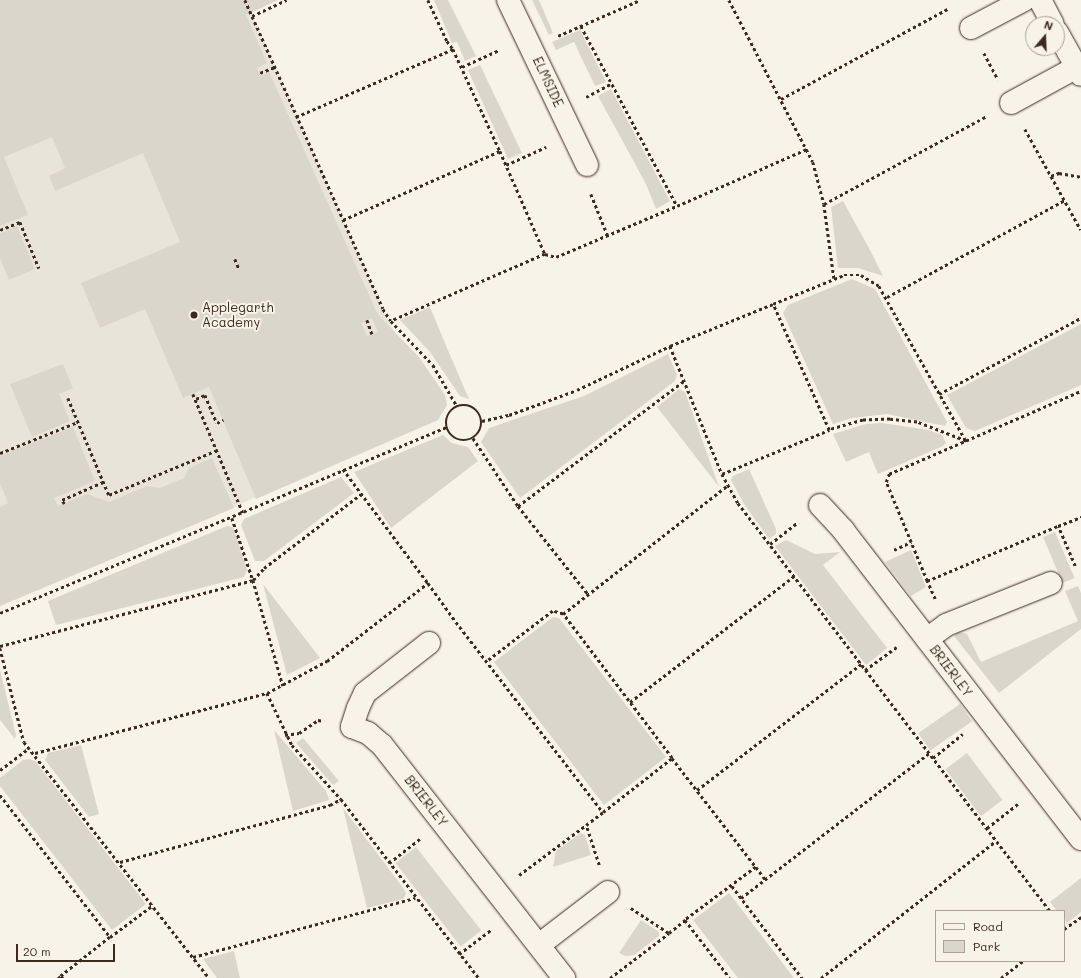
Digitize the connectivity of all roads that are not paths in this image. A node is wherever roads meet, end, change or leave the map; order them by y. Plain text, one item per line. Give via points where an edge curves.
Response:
1 (508, 0) edge
2 (1024, 0) edge
3 (1040, 0) edge
4 (1049, 16) edge
5 (971, 28) dead end
6 (1065, 46) edge
7 (1079, 71) edge
8 (1011, 103) road end
9 (587, 165) road end
10 (820, 505) road end
11 (1051, 583) dead end
12 (923, 634) junction
13 (429, 643) dead end
14 (1081, 839) edge
15 (608, 892) dead end
16 (539, 945) junction
17 (564, 978) edge

1 - 9 street, ELMSIDE
2 - 5 street
3 - 4 street
6 - 7 street
7 - 8 street
10 - 12 street, BRIERLEY via 843,530
11 - 12 street
12 - 14 street, BRIERLEY
13 - 16 street, BRIERLEY via 366,694 358,708 352,728 368,733 382,745
15 - 16 street
16 - 17 street, BRIERLEY

